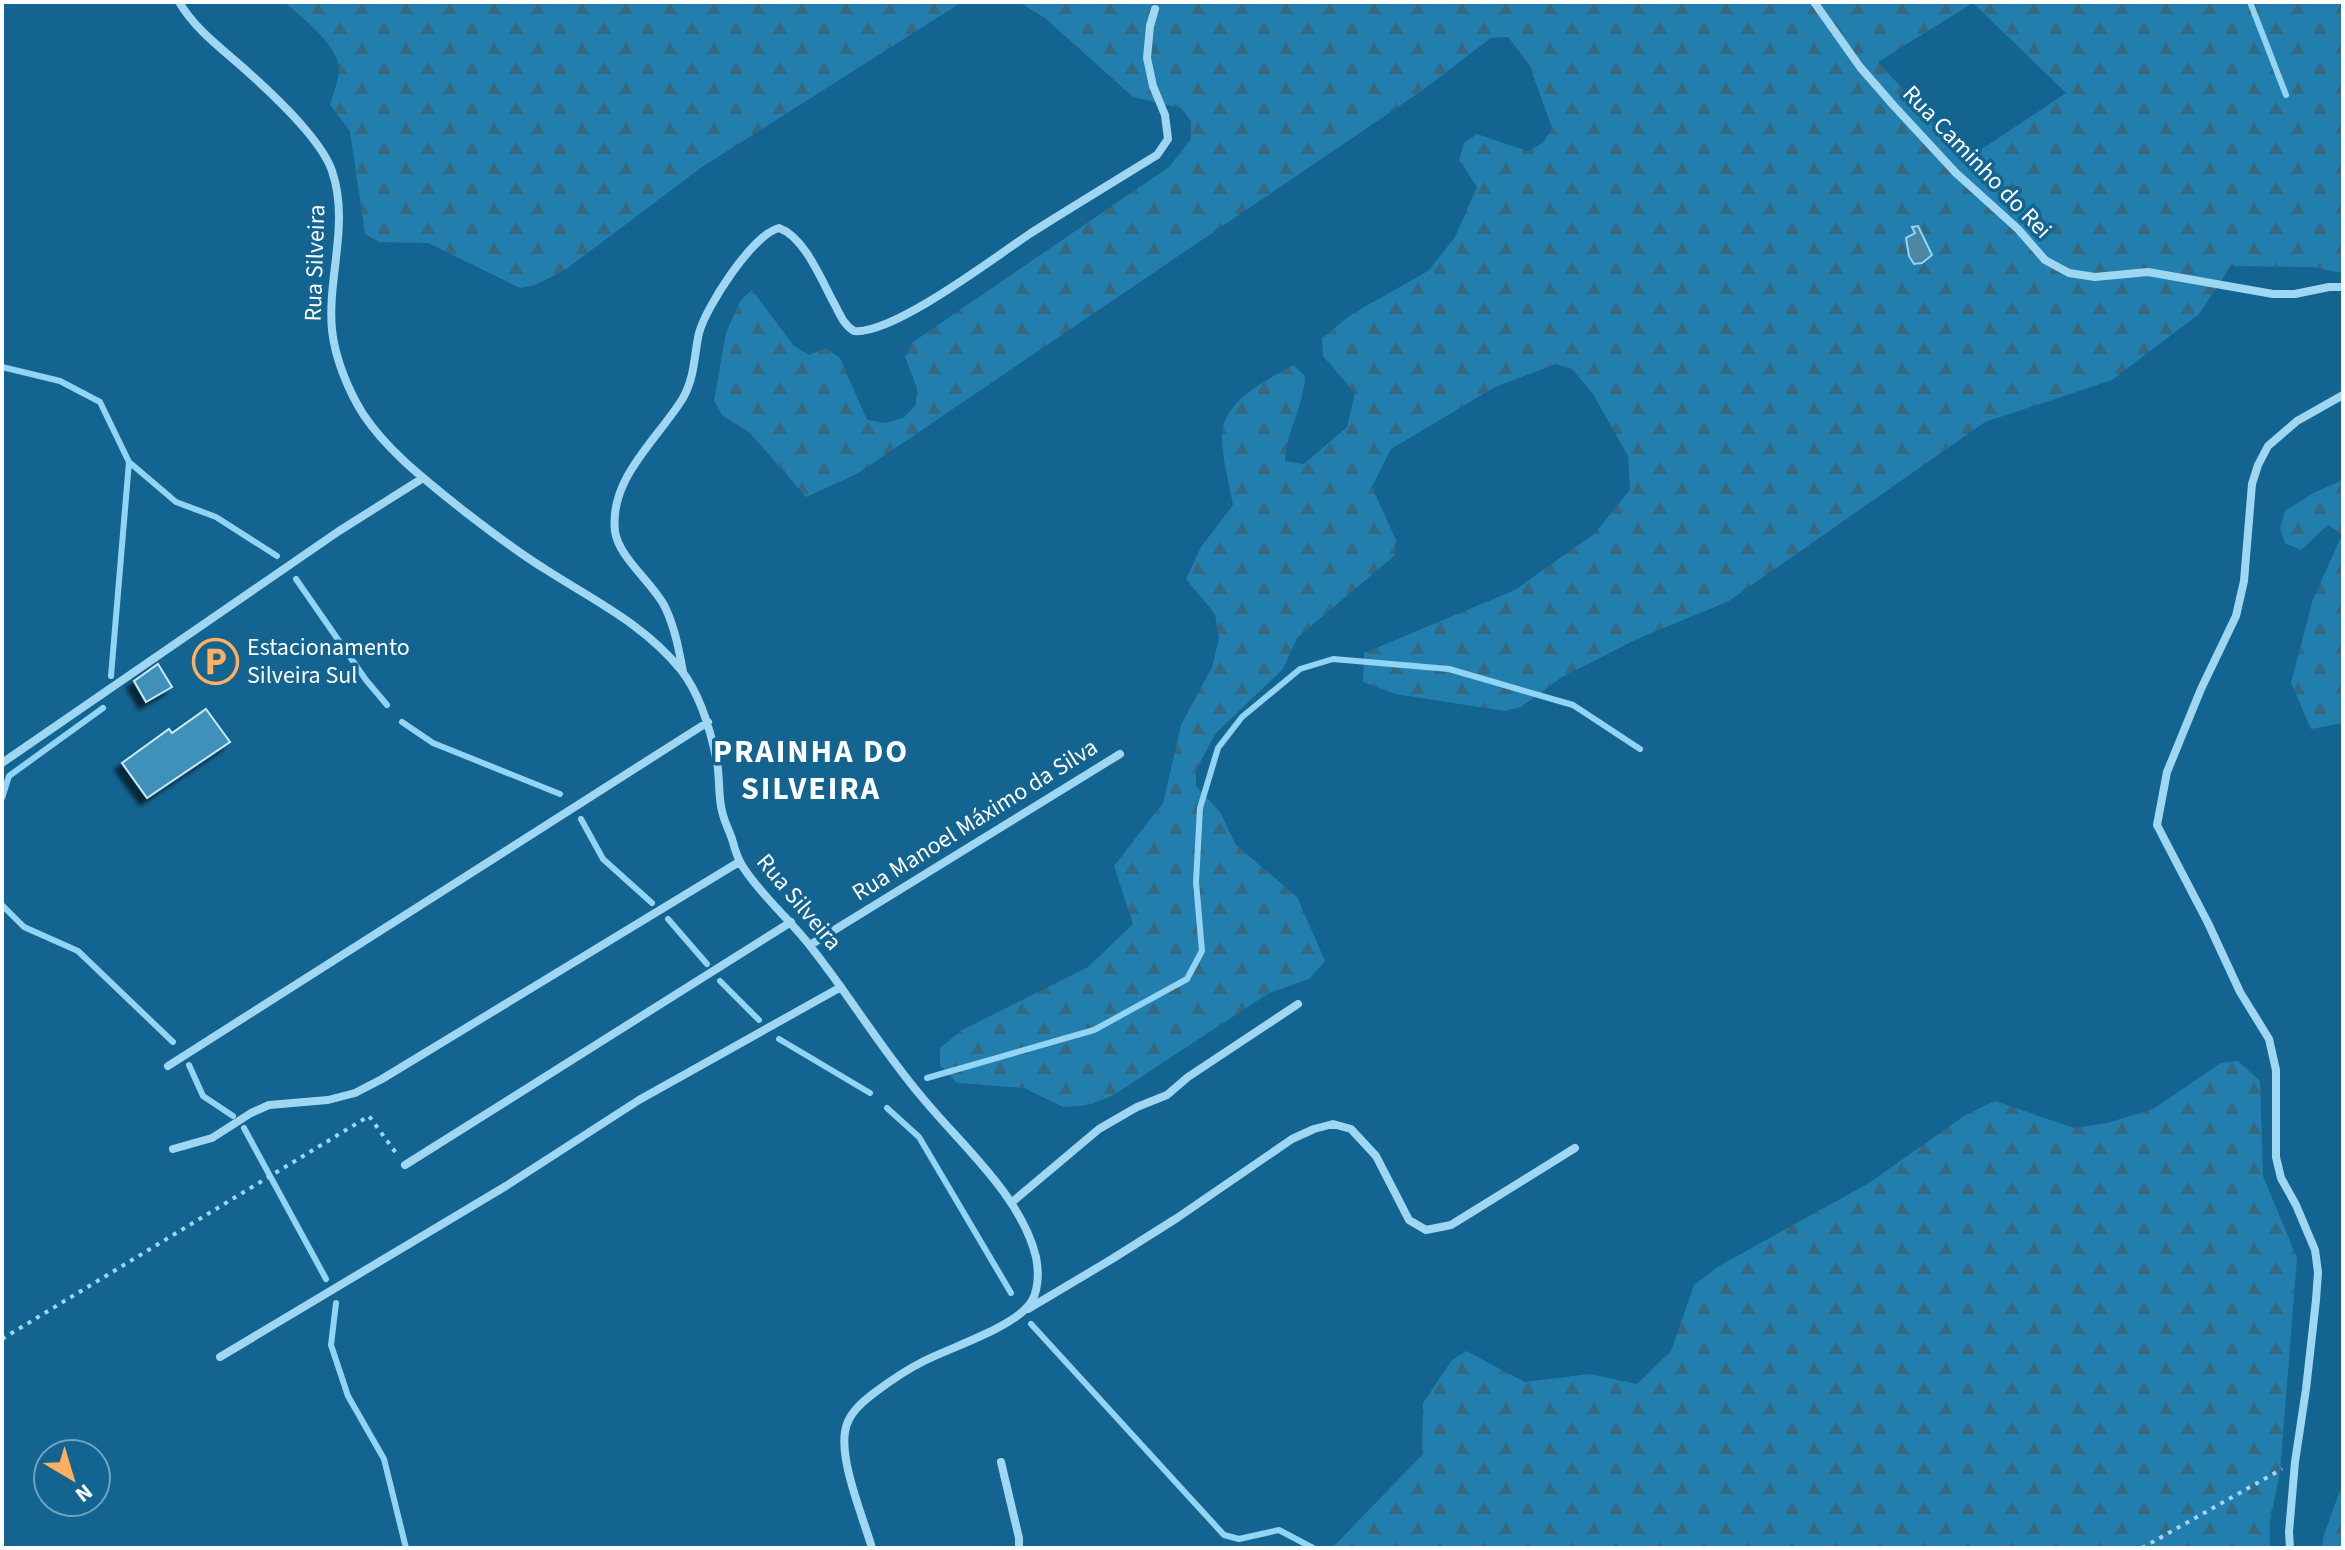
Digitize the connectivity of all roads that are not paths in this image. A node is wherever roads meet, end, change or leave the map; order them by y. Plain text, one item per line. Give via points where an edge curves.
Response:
1 (179, 2) edge
2 (1814, 2) edge
3 (1155, 9) dead end
4 (2343, 287) edge
5 (2343, 395) edge
6 (423, 478) junction
7 (683, 672) junction
8 (708, 722) junction
9 (1120, 754) dead end
10 (2, 763) edge
11 (739, 862) junction
12 (791, 922) junction
13 (810, 945) junction
14 (841, 987) junction
15 (1298, 1004) dead end
16 (168, 1066) dead end
17 (1575, 1148) dead end
18 (173, 1149) dead end
19 (405, 1165) road end
20 (1011, 1203) junction
21 (1027, 1309) junction
22 (220, 1357) dead end
23 (1001, 1462) dead end
24 (872, 1548) edge
25 (1019, 1548) edge
26 (2290, 1548) edge

1 - 6 street, Rua Silveira via 198,28 286,107 330,165 340,221 332,328 336,352 363,413
2 - 4 street, Rua Caminho do Rei via 1860,67 1956,173 2045,260 2069,273 2095,277 2148,272 2273,294
3 - 7 street via 1147,58 1168,139 1157,155 939,295 874,329 854,331 804,249 784,230 769,232 735,268 704,320 684,396 626,478 614,521 619,544 664,606
5 - 26 street via 2297,421 2268,446 2258,465 2236,616 2167,772 2157,825 2269,1039 2276,1070 2276,1157 2315,1250 2318,1272
6 - 7 street, Rua Silveira via 541,567 640,629
6 - 10 street
7 - 8 street, Rua Silveira
8 - 11 street, Rua Silveira via 721,811
8 - 16 street
9 - 13 street, Rua Manoel Máximo da Silva
11 - 12 street, Rua Silveira
11 - 18 street via 369,1086 328,1100 269,1105 212,1138
12 - 13 street, Rua Silveira
12 - 19 street
13 - 14 street, Rua Silveira
14 - 20 street, Rua Silveira via 914,1088
14 - 22 street via 639,1100
15 - 20 street via 1167,1095 1099,1129
17 - 21 street via 1451,1225 1426,1230 1409,1220 1376,1156 1351,1129 1333,1124 1314,1129
20 - 21 street, Rua Silveira via 1037,1260 1036,1295
21 - 24 street via 893,1378 851,1415 844,1456
23 - 25 street

